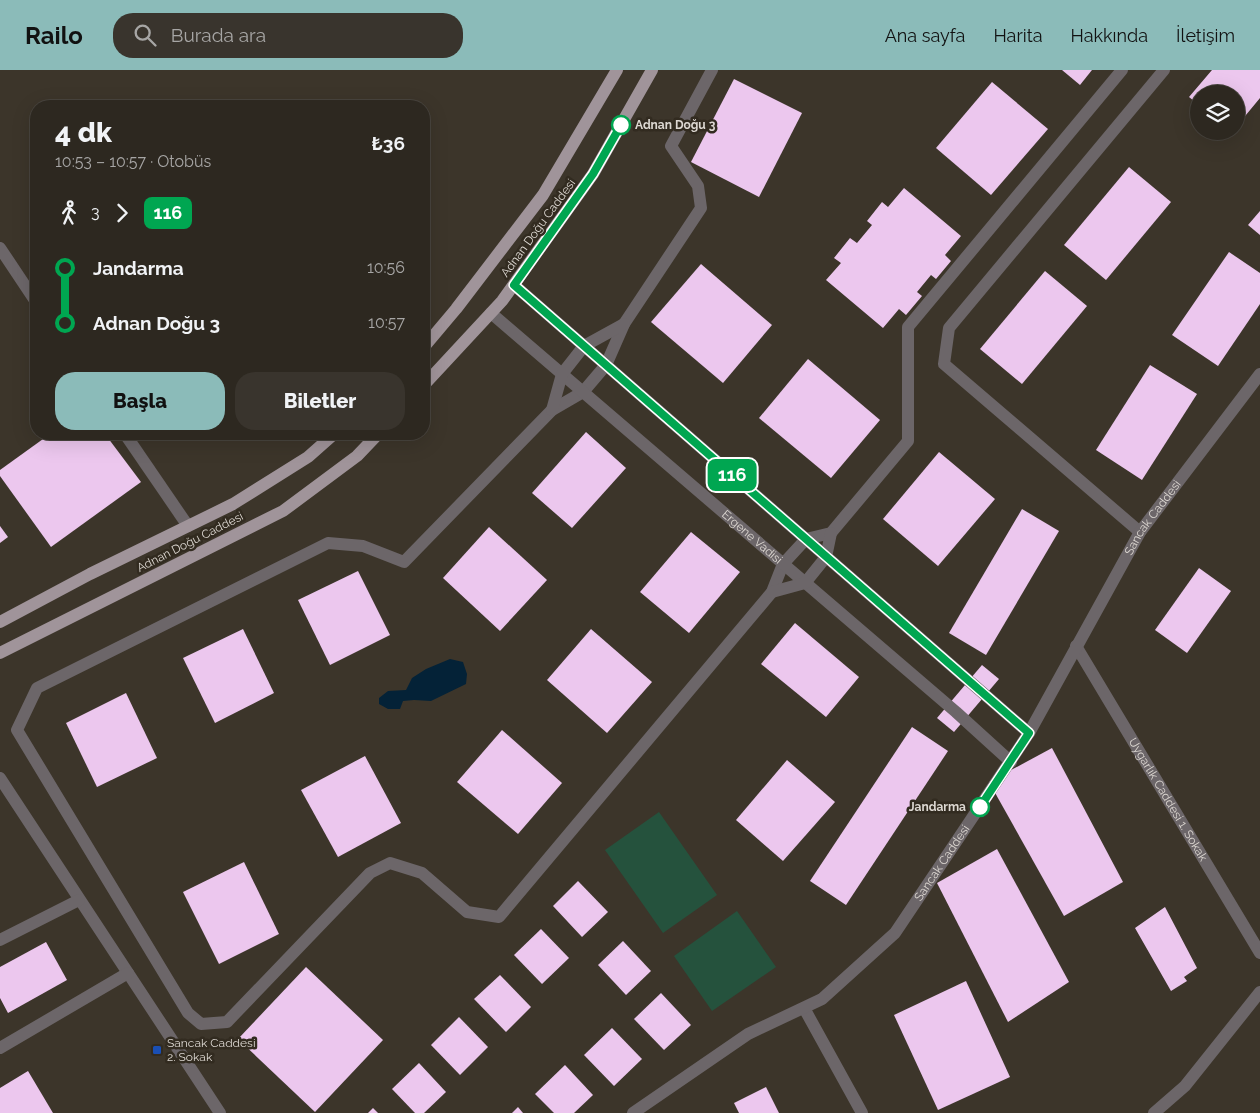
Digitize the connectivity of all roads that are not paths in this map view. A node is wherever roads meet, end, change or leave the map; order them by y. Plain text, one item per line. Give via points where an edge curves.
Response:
1 (617, 70) edge
2 (652, 70) edge
3 (712, 70) edge
4 (1122, 70) edge
5 (1164, 70) edge
6 (0, 248) edge
7 (514, 285) junction
8 (30, 293) edge
9 (491, 313) junction
10 (624, 324) junction
11 (430, 340) edge
12 (584, 346) junction
13 (606, 365) junction
14 (562, 374) junction
15 (1260, 374) edge
16 (430, 379) edge
17 (582, 392) junction
18 (552, 410) junction
19 (129, 440) edge
20 (327, 440) edge
21 (373, 440) edge
22 (188, 526) junction
23 (831, 532) junction
24 (1140, 532) junction
25 (806, 539) junction
26 (826, 557) junction
27 (783, 564) junction
28 (805, 583) junction
29 (772, 592) junction
30 (0, 622) edge
31 (1076, 646) junction
32 (0, 653) edge
33 (1029, 733) junction
34 (1011, 762) junction
35 (0, 778) edge
36 (79, 900) junction
37 (0, 940) edge
38 (1260, 953) edge
39 (128, 973) junction
40 (1260, 992) edge
41 (804, 1008) junction
42 (0, 1048) edge
43 (220, 1113) edge
44 (633, 1113) edge
45 (862, 1113) edge
46 (1154, 1113) edge

1 - 11 main road, Adnan Doğu Caddesi via 543,195
2 - 7 main road, Adnan Doğu Caddesi via 593,174
3 - 10 street via 671,146 698,186 701,208
4 - 23 street via 908,327 908,441
5 - 24 street via 949,328 944,364
6 - 8 street
7 - 9 main road, Adnan Doğu Caddesi
7 - 12 street
9 - 14 street, Ergene Vadisi
9 - 16 main road, Adnan Doğu Caddesi
10 - 12 street
10 - 13 street
12 - 13 street
12 - 14 street
13 - 17 street
13 - 25 street
14 - 17 street, Ergene Vadisi
14 - 18 street
15 - 24 street, Sancak Caddesi
17 - 18 street
17 - 27 street, Ergene Vadisi
18 - 29 street via 404,562 363,546 328,543 37,688 17,730 188,1013 201,1024 227,1022 370,873 390,863 422,873 467,912 499,917
19 - 22 street
20 - 22 main road, Adnan Doğu Caddesi via 300,463 233,504
21 - 32 main road, Adnan Doğu Caddesi via 358,456 283,511
22 - 30 main road, Adnan Doğu Caddesi
23 - 25 street
23 - 26 street
24 - 31 street, Sancak Caddesi
25 - 26 street
25 - 27 street
26 - 28 street
26 - 33 street
27 - 28 street, Ergene Vadisi
27 - 29 street
28 - 29 street
28 - 34 street, Ergene Vadisi
31 - 33 street, Sancak Caddesi
31 - 38 street, Uygarlık Caddesi 1. Sokak
33 - 34 street, Sancak Caddesi
34 - 41 street, Sancak Caddesi via 895,934 822,999
35 - 36 street
36 - 37 street
36 - 39 street
39 - 42 street
39 - 43 street
40 - 46 street via 1184,1086
41 - 44 street, Sancak Caddesi via 748,1034
41 - 45 street

